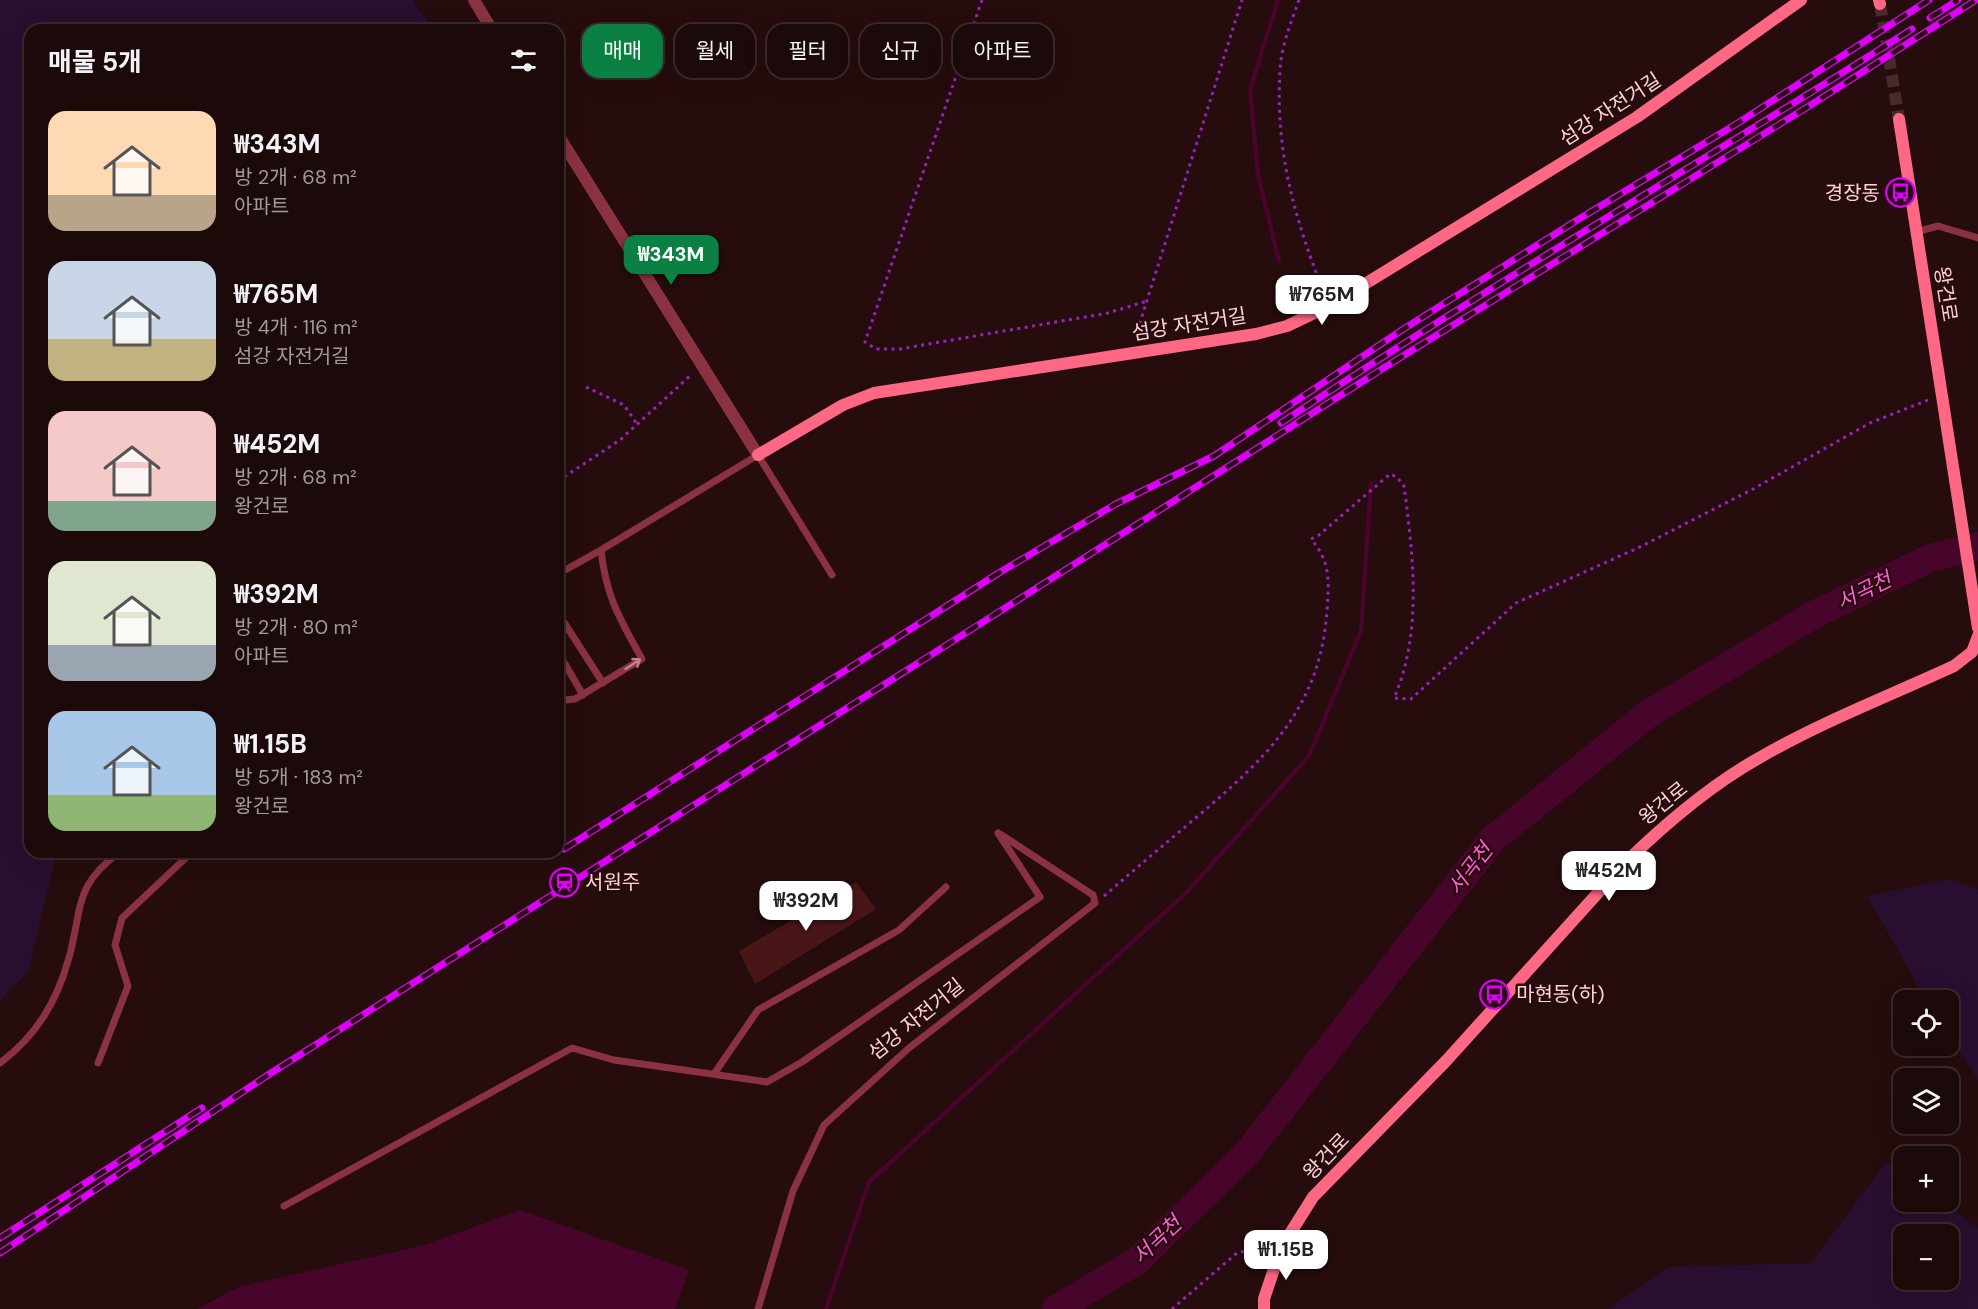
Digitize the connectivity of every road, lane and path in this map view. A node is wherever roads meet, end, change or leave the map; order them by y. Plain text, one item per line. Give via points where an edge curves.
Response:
1 (474, 0) edge
2 (982, 0) edge
3 (1242, 0) edge
4 (1299, 0) edge
5 (1801, 0) edge
6 (488, 24) edge
7 (1899, 119) tunnel mouth
8 (564, 144) edge
9 (1916, 232) junction
10 (1978, 238) edge
11 (1147, 301) junction
12 (1329, 306) junction
13 (1143, 351) junction
14 (703, 364) junction
15 (586, 387) dead end
16 (1941, 395) junction
17 (637, 424) junction
18 (758, 454) junction
19 (564, 477) edge
20 (602, 550) junction
21 (564, 571) edge
22 (832, 575) dead end
23 (564, 622) edge
24 (1978, 626) edge
25 (1977, 641) edge
26 (564, 662) edge
27 (603, 683) junction
28 (583, 695) junction
29 (564, 696) edge
30 (113, 858) edge
31 (186, 858) edge
32 (946, 887) dead end
33 (1095, 903) junction
34 (0, 1063) edge
35 (98, 1063) dead end
36 (714, 1074) junction
37 (284, 1206) dead end
38 (1281, 1248) junction
39 (758, 1309) edge
40 (1172, 1309) edge
41 (1264, 1309) edge

1 - 6 street
2 - 11 path via 865,342 876,349 900,349 1108,313
3 - 11 path
4 - 12 path via 1280,69 1282,146 1297,221
5 - 12 street, 섬강 자전거길 via 1637,117
7 - 9 street, 왕건로
8 - 14 street
9 - 10 lane via 1938,226
9 - 16 street, 왕건로
11 - 13 path via 1137,332
12 - 13 street, 섬강 자전거길 via 1287,326 1256,334
13 - 18 street, 섬강 자전거길 via 874,393 843,405
14 - 17 path
14 - 18 street
15 - 17 path via 624,405
16 - 24 street, 왕건로
16 - 33 path via 1870,423 1642,546 1516,603 1411,699 1394,698 1406,656 1414,589 1404,486 1390,474 1311,539 1323,553 1329,581 1325,636 1301,707 1280,739 1244,777
17 - 19 path
18 - 20 lane
18 - 22 lane
20 - 21 lane
27 -> 20 lane via 642,659 611,604
23 - 27 lane
25 - 38 street, 왕건로 via 1964,661 1794,738 1757,759 1656,833 1446,1061 1313,1197
26 - 28 lane
27 - 28 lane
28 - 29 lane via 569,700
30 - 34 lane via 84,889 69,959 51,1007 37,1028
31 - 35 lane via 122,918 115,945 128,986
32 - 36 lane via 899,930 758,1010
33 - 36 lane via 1093,895 998,833 1040,897 802,1062 767,1082
33 - 39 lane, 섬강 자전거길 via 909,1048 824,1125 793,1191
36 - 37 lane via 614,1060 572,1048
38 - 40 path via 1238,1251
38 - 41 street, 왕건로

